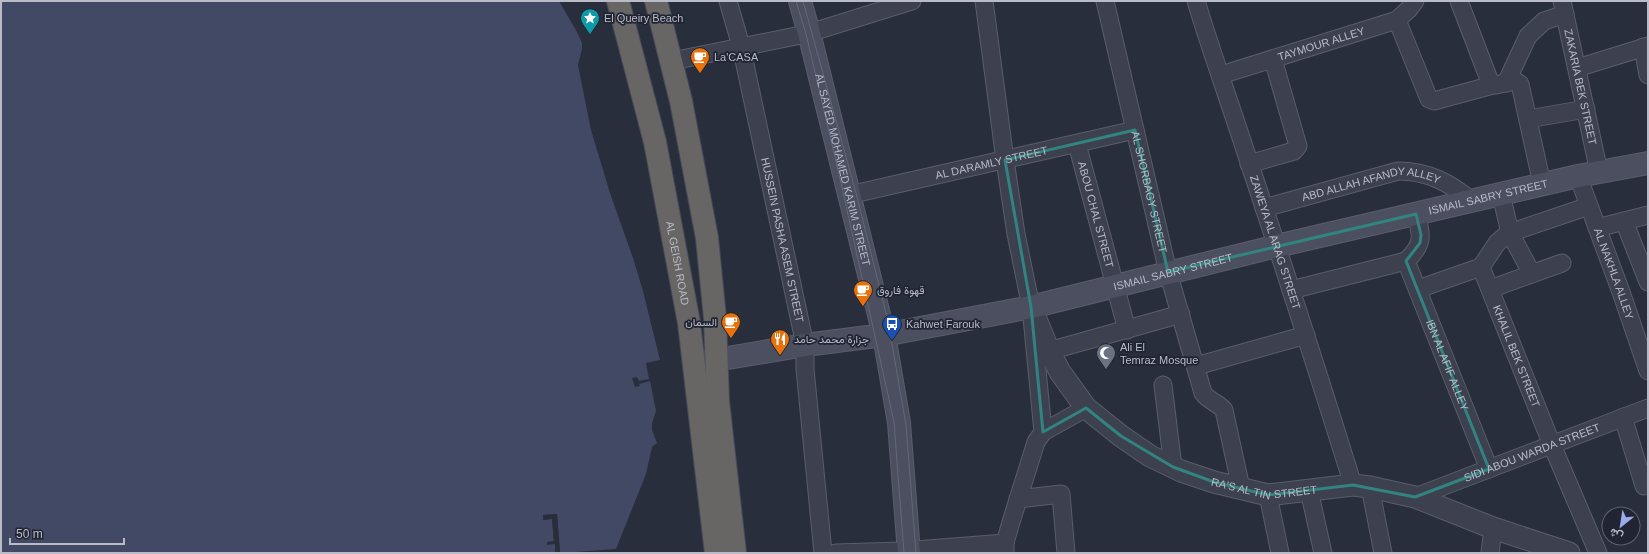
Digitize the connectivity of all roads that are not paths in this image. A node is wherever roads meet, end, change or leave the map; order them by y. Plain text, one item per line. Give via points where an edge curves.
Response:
1 (618, 1) edge
2 (656, 1) edge
3 (728, 1) edge
4 (800, 1) edge
5 (912, 1) edge
6 (984, 1) edge
7 (1106, 1) edge
8 (1196, 1) edge
9 (1459, 1) edge
10 (1412, 2) edge
11 (1563, 8) edge
12 (1397, 20) junction
13 (810, 33) junction
14 (741, 46) junction
15 (1646, 46) edge
16 (1273, 59) junction
17 (672, 61) junction
18 (1577, 68) junction
19 (1221, 75) junction
20 (1648, 75) edge
21 (1500, 84) junction
22 (1586, 109) junction
23 (1528, 120) junction
24 (1135, 130) junction
25 (1077, 144) junction
26 (1005, 160) junction
27 (1648, 163) edge
28 (1250, 164) junction
29 (1600, 172) junction
30 (1578, 176) junction
31 (1542, 184) junction
32 (1501, 194) junction
33 (848, 195) junction
34 (1472, 201) junction
35 (1589, 206) junction
36 (1264, 208) junction
37 (1416, 214) junction
38 (1648, 215) edge
39 (1624, 221) junction
40 (1597, 228) junction
41 (1510, 233) junction
42 (1277, 246) junction
43 (1406, 260) junction
44 (1562, 263) dead end
45 (1481, 267) junction
46 (1168, 272) junction
47 (1532, 274) junction
48 (1648, 282) edge
49 (1115, 286) junction
50 (1418, 289) junction
51 (1490, 289) junction
52 (1291, 290) junction
53 (1031, 307) junction
54 (1180, 314) junction
55 (1127, 330) junction
56 (884, 335) junction
57 (1306, 336) junction
58 (805, 345) junction
59 (1049, 351) junction
60 (716, 360) junction
61 (694, 364) junction
62 (1196, 366) junction
63 (1648, 371) edge
64 (1163, 385) dead end
65 (1086, 408) junction
66 (1648, 408) edge
67 (1624, 417) junction
68 (1043, 432) junction
69 (1552, 445) junction
70 (1173, 467) junction
71 (1489, 469) junction
72 (1361, 486) junction
73 (1644, 486) dead end
74 (1241, 488) junction
75 (1309, 490) junction
76 (1268, 495) junction
77 (1415, 497) junction
78 (1018, 499) junction
79 (1493, 528) junction
80 (1005, 548) edge
81 (908, 552) edge
82 (716, 553) edge
83 (735, 553) edge
84 (823, 553) edge
85 (836, 553) edge
86 (1066, 553) edge
87 (1280, 553) edge
88 (1323, 553) edge
89 (1383, 553) edge
90 (1490, 553) edge
91 (1569, 553) edge
92 (1598, 553) edge

1 - 61 highway, AL GEISH ROAD via 655,142 689,323
2 - 17 highway
3 - 14 street, HUSSEIN PASHA ASEM STREET
4 - 13 main road, AL SAYED MOHAMED KARIM STREET
5 - 13 street
6 - 26 street
7 - 24 street, AL SHORBAGY STREET
8 - 19 street, ZAWEYA AL ARAG STREET via 1207,40
9 - 21 street via 1488,79
10 - 12 street, TAYMOUR ALLEY
11 - 18 street, ZAKARIA BEK STREET
11 - 21 street via 1528,36
12 - 16 street, TAYMOUR ALLEY
12 - 21 street via 1429,99 1434,101
13 - 14 street
13 - 33 main road, AL SAYED MOHAMED KARIM STREET
14 - 17 street
14 - 58 street, HUSSEIN PASHA ASEM STREET
15 - 18 street
15 - 20 street
16 - 19 street, TAYMOUR ALLEY
16 - 28 street via 1298,146 1294,151
17 - 60 highway via 707,238
18 - 22 street, ZAKARIA BEK STREET
19 - 28 street, ZAWEYA AL ARAG STREET
21 - 23 street via 1515,81 1520,84
22 - 23 street
22 - 29 street, ZAKARIA BEK STREET
23 - 31 street
24 - 25 street, AL DARAMLY STREET
24 - 46 street, AL SHORBAGY STREET
25 - 26 street, AL DARAMLY STREET
25 - 49 street, ABOU CHAL STREET
26 - 33 street, AL DARAMLY STREET
26 - 53 street via 1016,234
27 - 29 main road, ISMAIL SABRY STREET
28 - 36 street, ZAWEYA AL ARAG STREET
29 - 30 main road, ISMAIL SABRY STREET
30 - 31 main road, ISMAIL SABRY STREET
30 - 35 street, AL NAKHLA ALLEY
31 - 32 main road, ISMAIL SABRY STREET
32 - 34 main road, ISMAIL SABRY STREET
32 - 41 street
33 - 56 main road, AL SAYED MOHAMED KARIM STREET
34 - 36 street, ABD ALLAH AFANDY ALLEY via 1444,181 1418,172 1403,171
34 - 37 main road, ISMAIL SABRY STREET
35 - 40 street, AL NAKHLA ALLEY
35 - 41 street
36 - 42 street, ZAWEYA AL ARAG STREET
37 - 42 main road, ISMAIL SABRY STREET
37 - 43 street via 1421,235 1420,243
38 - 39 street
39 - 40 street
39 - 48 street
40 - 63 street, AL NAKHLA ALLEY
41 - 45 street via 1497,244
41 - 47 street
42 - 46 main road, ISMAIL SABRY STREET
42 - 52 street, ZAWEYA AL ARAG STREET
43 - 50 street, IBN AL AFIF ALLEY
43 - 52 street
44 - 47 street
45 - 50 street
45 - 51 street, KHALIL BEK STREET
46 - 49 main road, ISMAIL SABRY STREET
46 - 54 street, AL SHORBAGY STREET
47 - 51 street
49 - 53 main road, ISMAIL SABRY STREET
49 - 55 street, ABOU CHAL STREET
50 - 71 street, IBN AL AFIF ALLEY
51 - 69 street, KHALIL BEK STREET
52 - 57 street, ZAWEYA AL ARAG STREET
53 - 56 main road, ISMAIL SABRY STREET
53 - 59 street, RA'S AL TIN STREET
53 - 68 street
54 - 55 street
54 - 62 street, AL SHORBAGY STREET
55 - 59 street
56 - 58 main road, ISMAIL SABRY STREET
56 - 81 main road, AL SAYED MOHAMED KARIM STREET via 899,423
57 - 62 street
57 - 72 street, ZAWEYA AL ARAG STREET
58 - 60 main road, ISMAIL SABRY STREET
58 - 84 street, HUSSEIN PASHA ASEM STREET via 805,369
59 - 65 street, RA'S AL TIN STREET via 1060,372
60 - 61 main road, ISMAIL SABRY STREET
60 - 83 highway via 718,401
61 - 82 highway, AL GEISH ROAD
62 - 74 street, AL SHORBAGY STREET via 1203,393 1224,410
64 - 70 street
65 - 68 street
65 - 70 street, RA'S AL TIN STREET via 1150,456
66 - 67 street, SIDI ABOU WARDA STREET
67 - 69 street, SIDI ABOU WARDA STREET
67 - 73 street
68 - 78 street via 1036,442
69 - 71 street, SIDI ABOU WARDA STREET
69 - 92 street, KHALIL BEK STREET
70 - 74 street, RA'S AL TIN STREET via 1214,482
71 - 77 street, SIDI ABOU WARDA STREET
72 - 75 street, RA'S AL TIN STREET
72 - 77 street, RA'S AL TIN STREET
72 - 89 street, ZAWEYA AL ARAG STREET
74 - 76 street, RA'S AL TIN STREET
75 - 76 street, RA'S AL TIN STREET
75 - 88 street
76 - 87 street
77 - 79 street, RA'S AL TIN STREET
78 - 80 street
78 - 86 street via 1062,494
79 - 90 street
79 - 91 street, RA'S AL TIN STREET
80 - 81 street
81 - 85 street

